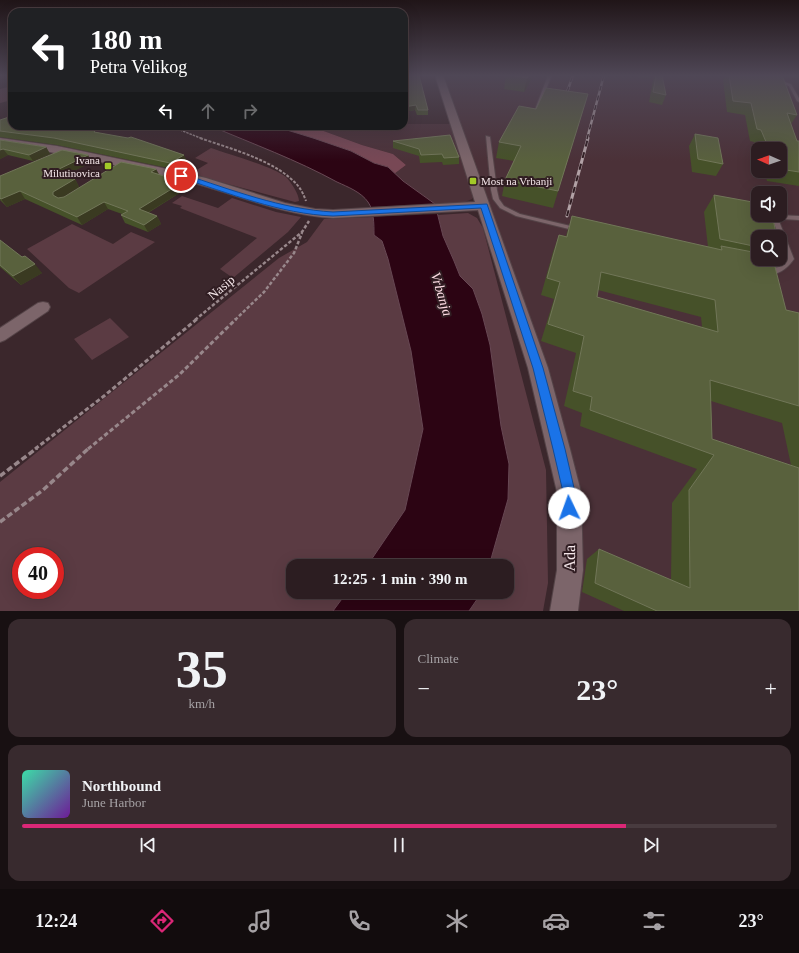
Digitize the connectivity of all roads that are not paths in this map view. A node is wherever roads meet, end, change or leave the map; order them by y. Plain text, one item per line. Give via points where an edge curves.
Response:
1 (447, 104) edge
2 (538, 104) edge
3 (536, 109) edge
4 (488, 137) dead end
5 (1, 141) edge
6 (66, 151) junction
7 (53, 158) edge
8 (476, 207) junction
9 (799, 218) edge
10 (584, 230) edge
11 (762, 270) edge
12 (43, 307) dead end
13 (0, 336) edge
14 (564, 611) edge

1 - 8 street, Ada
2 - 3 lane
4 - 10 lane via 494,190 496,199 502,207 518,215
5 - 6 street
6 - 7 street
6 - 8 street via 120,166 170,173 286,208 318,214
8 - 14 street, Ada via 538,368 569,492 570,570
9 - 11 lane via 779,217 776,221 791,259 785,268 775,271
12 - 13 street

